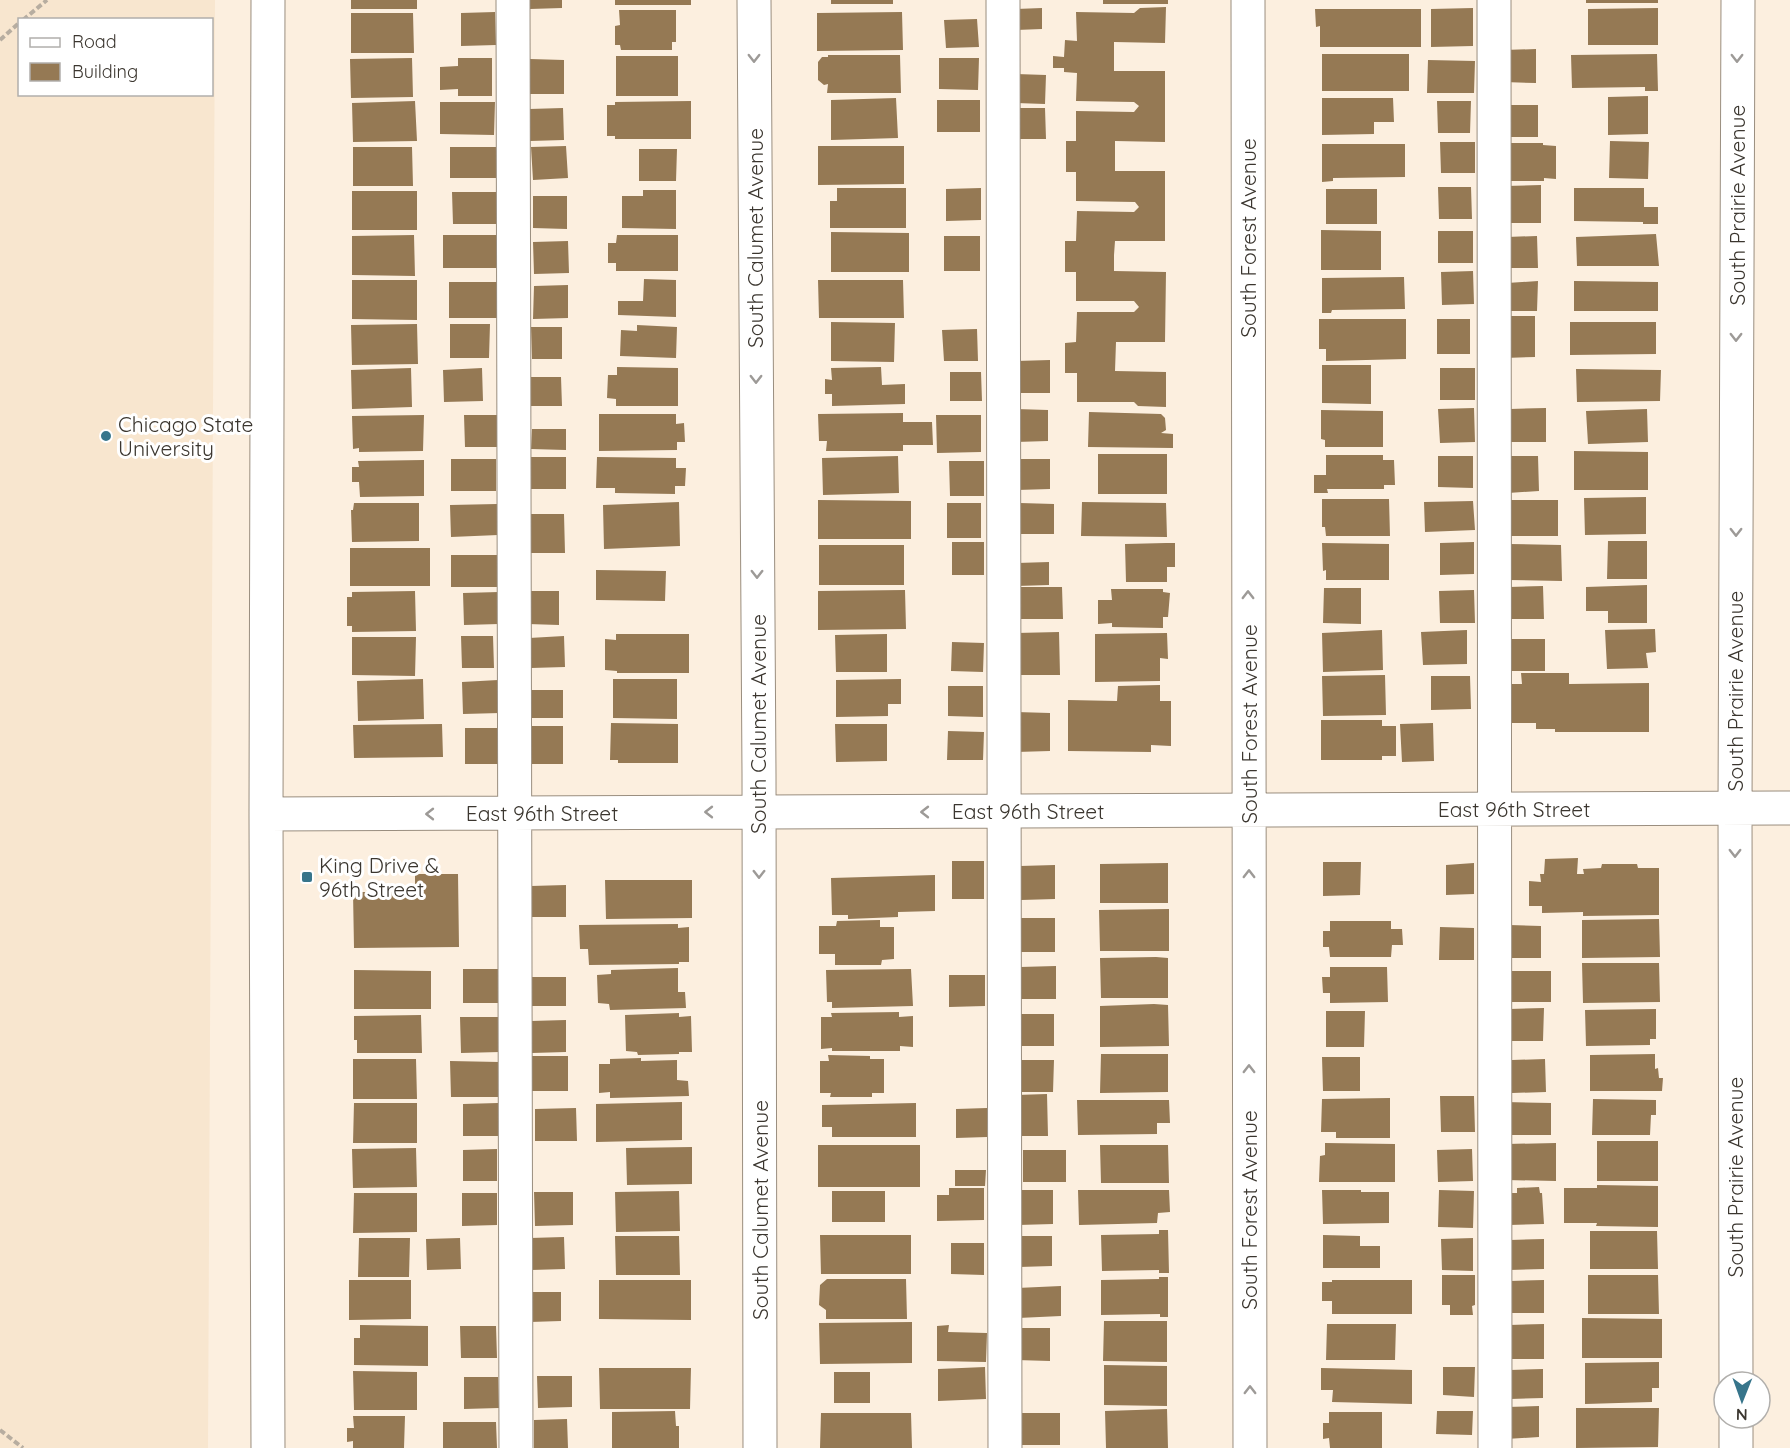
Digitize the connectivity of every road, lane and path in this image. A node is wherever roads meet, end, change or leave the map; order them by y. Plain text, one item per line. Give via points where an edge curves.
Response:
1 (47, 0) edge
2 (268, 0) edge
3 (513, 0) edge
4 (754, 0) edge
5 (1002, 0) edge
6 (1248, 0) edge
7 (1494, 0) edge
8 (1738, 0) edge
9 (25, 18) edge
10 (18, 24) edge
11 (0, 40) edge
12 (1735, 808) junction
13 (1790, 808) edge
14 (1494, 809) junction
15 (1249, 810) junction
16 (1004, 811) junction
17 (515, 813) junction
18 (759, 813) junction
19 (266, 814) junction
20 (1736, 1370) edge
21 (0, 1430) edge
22 (1736, 1430) edge
23 (23, 1448) edge
24 (268, 1448) edge
25 (516, 1448) edge
26 (760, 1448) edge
27 (1005, 1448) edge
28 (1250, 1448) edge
29 (1495, 1448) edge
30 (1736, 1448) edge

1 - 9 path
2 - 19 street
3 - 17 street
4 -> 18 street, South Calumet Avenue
5 - 16 street
15 -> 6 street, South Forest Avenue
7 - 14 street
8 -> 12 street, South Prairie Avenue
10 - 11 path
12 - 13 street, East 96th Street
12 - 14 street, East 96th Street
12 -> 20 street, South Prairie Avenue
14 - 15 street, East 96th Street
14 - 29 street
15 - 16 street, East 96th Street
28 -> 15 street, South Forest Avenue
16 -> 18 street, East 96th Street
16 - 27 street
18 -> 17 street, East 96th Street
17 -> 19 street, East 96th Street
17 - 25 street
18 -> 26 street, South Calumet Avenue
19 - 24 street
21 - 23 path
22 - 30 street

